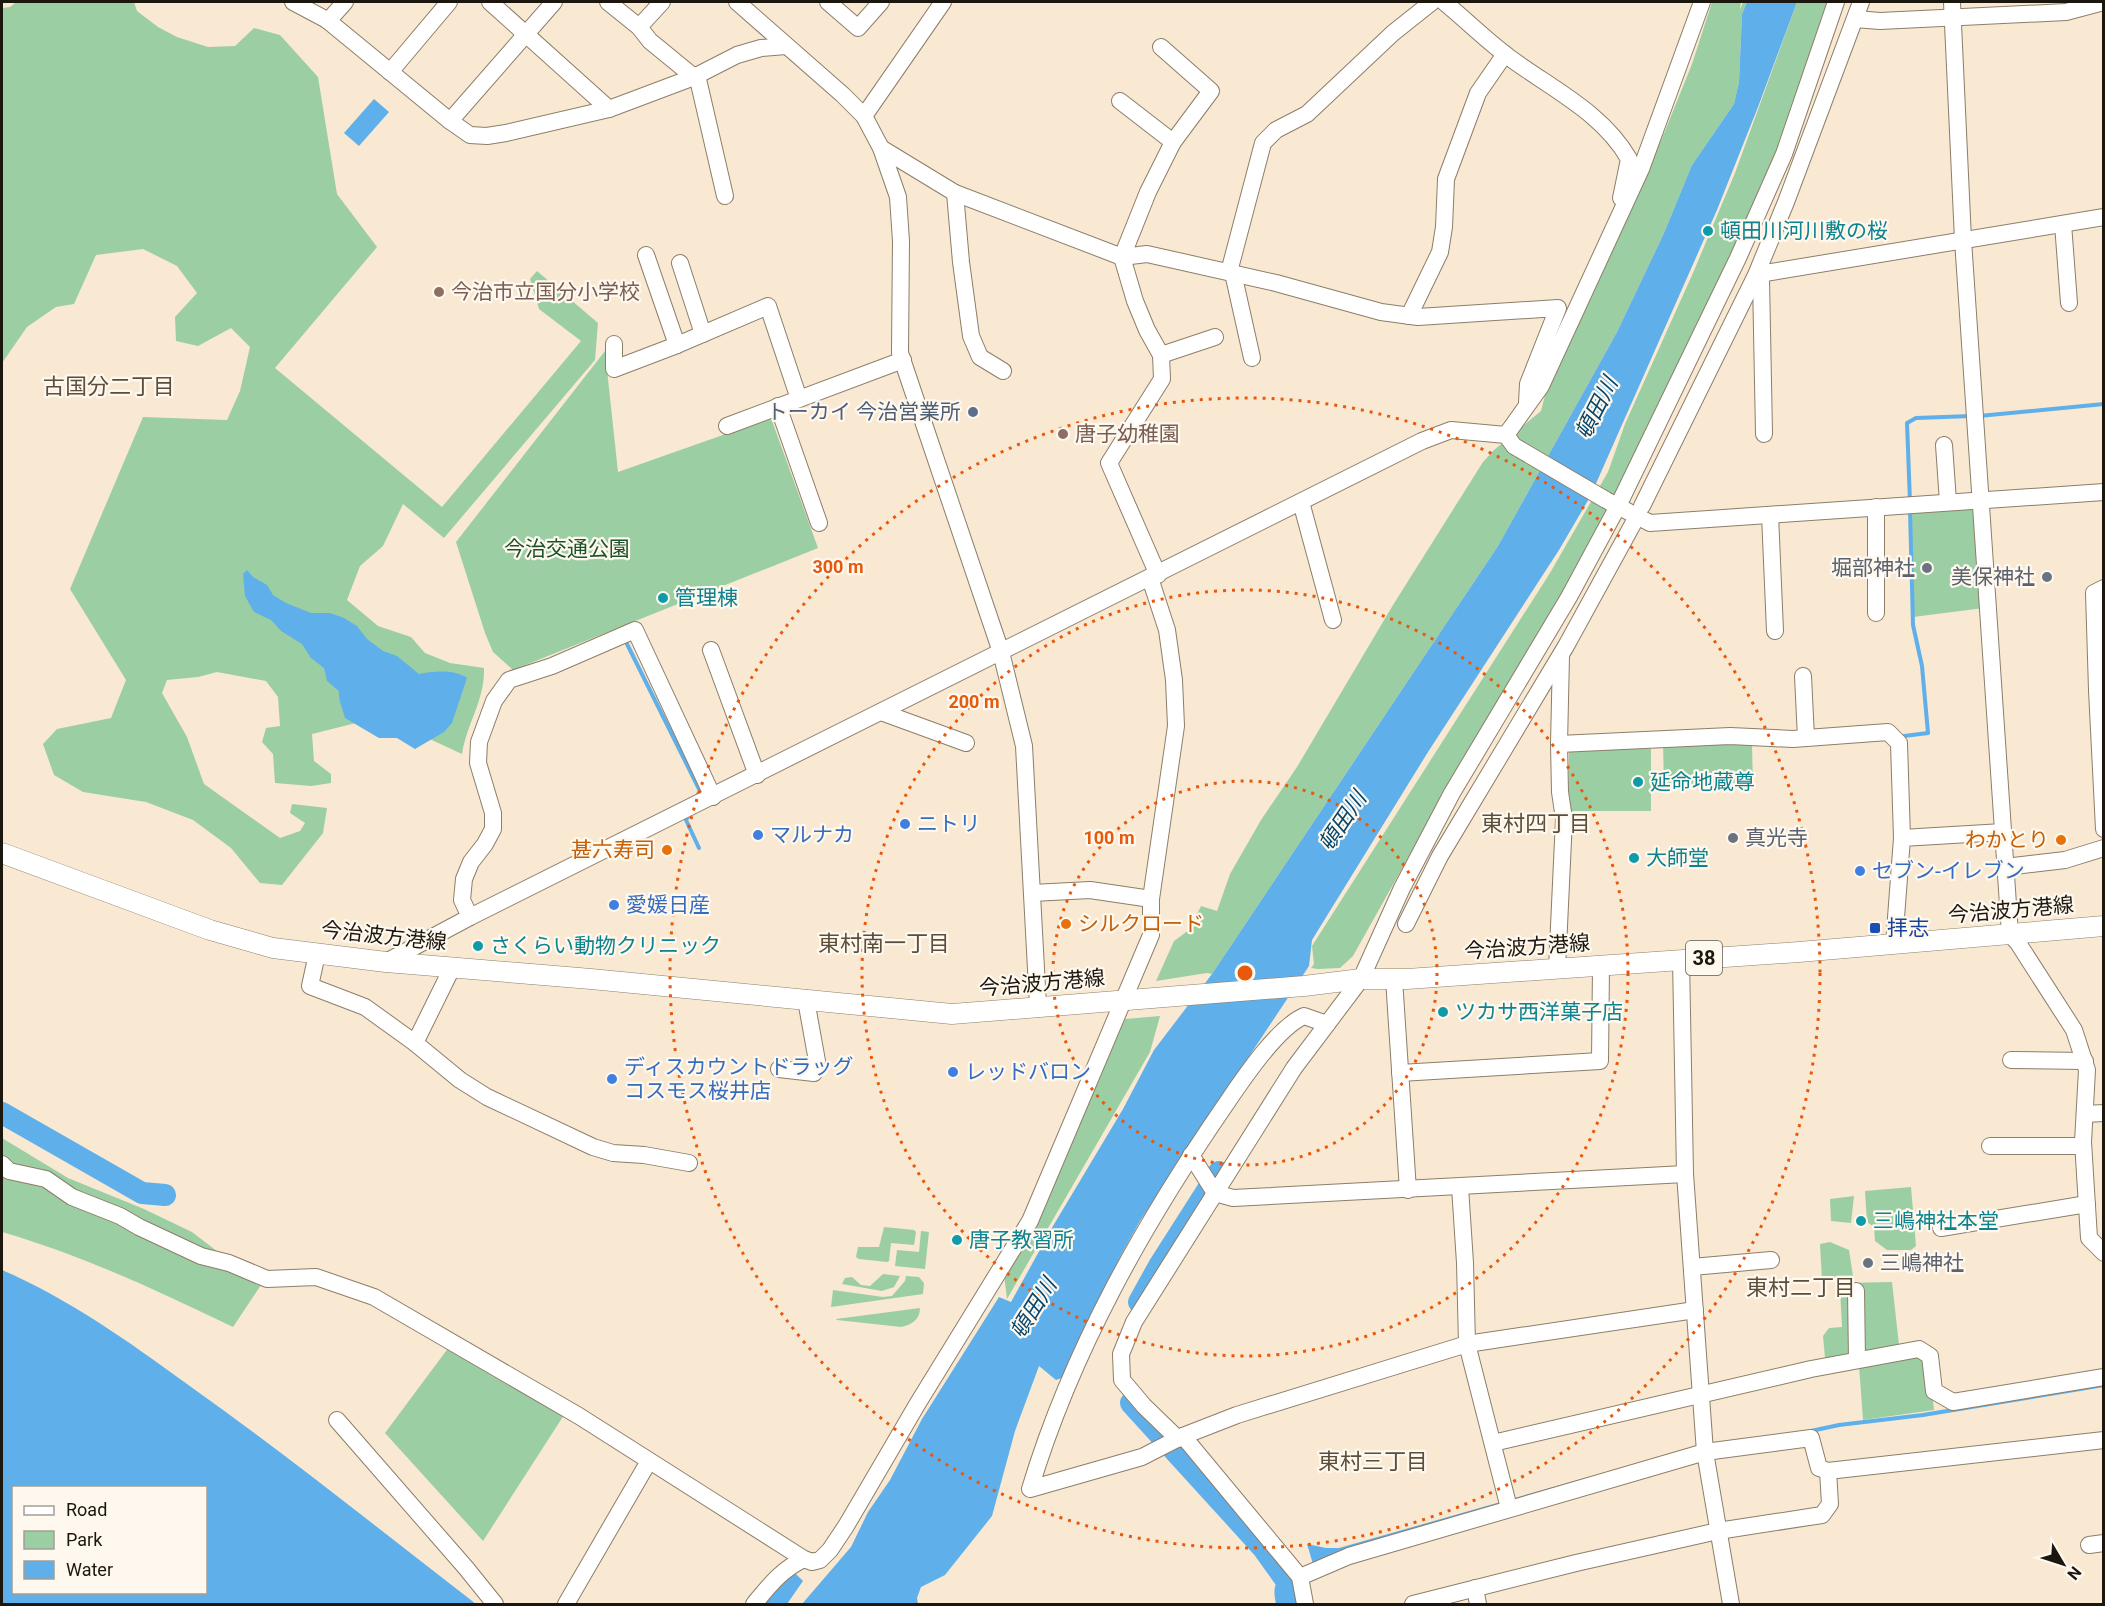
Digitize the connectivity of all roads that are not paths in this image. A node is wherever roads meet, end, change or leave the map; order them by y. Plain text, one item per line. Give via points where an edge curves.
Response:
1 (293, 2) edge
2 (345, 2) edge
3 (449, 2) edge
4 (490, 2) edge
5 (554, 2) edge
6 (608, 2) edge
7 (662, 2) edge
8 (737, 2) edge
9 (828, 2) edge
10 (881, 2) edge
11 (942, 2) edge
12 (1432, 2) edge
13 (1444, 2) edge
14 (1701, 2) edge
15 (1836, 2) edge
16 (1861, 2) edge
17 (2103, 2) edge
18 (1953, 10) edge
19 (1855, 19) junction
20 (328, 21) junction
21 (639, 27) junction
22 (525, 33) junction
23 (786, 46) junction
24 (1161, 47) dead end
25 (1504, 54) junction
26 (390, 72) junction
27 (695, 76) junction
28 (1120, 101) dead end
29 (609, 109) junction
30 (864, 116) junction
31 (450, 121) junction
32 (1173, 142) junction
33 (881, 148) junction
34 (955, 193) junction
35 (725, 196) dead end
36 (2103, 218) edge
37 (2063, 224) junction
38 (1615, 225) junction
39 (1963, 240) junction
40 (646, 255) dead end
41 (1122, 258) junction
42 (680, 263) dead end
43 (1231, 273) junction
44 (1761, 279) junction
45 (2069, 303) dead end
46 (1740, 307) junction
47 (1409, 316) junction
48 (702, 334) junction
49 (1215, 337) dead end
50 (614, 345) dead end
51 (677, 345) junction
52 (1161, 355) junction
53 (1252, 358) dead end
54 (903, 360) junction
55 (1003, 371) dead end
56 (799, 399) junction
57 (1527, 403) junction
58 (778, 406) junction
59 (727, 426) dead end
60 (1764, 434) dead end
61 (1510, 440) junction
62 (1944, 445) dead end
63 (2103, 492) edge
64 (1980, 500) junction
65 (1302, 502) junction
66 (1948, 502) junction
67 (1612, 503) junction
68 (1642, 506) dead end
69 (1876, 507) junction
70 (1770, 514) junction
71 (1634, 522) dead end
72 (819, 524) dead end
73 (1154, 576) junction
74 (2103, 588) edge
75 (1876, 613) dead end
76 (1333, 620) dead end
77 (1775, 631) dead end
78 (711, 650) dead end
79 (1001, 652) junction
80 (1561, 656) junction
81 (1803, 676) dead end
82 (2100, 688) edge
83 (881, 712) junction
84 (1806, 738) junction
85 (966, 743) dead end
86 (1559, 744) junction
87 (757, 775) junction
88 (713, 797) junction
89 (2103, 829) edge
90 (2003, 832) junction
91 (1902, 838) junction
92 (2103, 848) edge
93 (2, 852) edge
94 (2006, 867) junction
95 (1032, 893) junction
96 (1150, 899) junction
97 (470, 917) junction
98 (1406, 924) dead end
99 (2103, 926) edge
100 (2010, 934) junction
101 (1894, 944) junction
102 (317, 954) junction
103 (1681, 960) junction
104 (386, 962) junction
105 (1601, 967) junction
106 (452, 968) junction
107 (1557, 969) junction
108 (1361, 979) junction
109 (1394, 979) junction
110 (806, 1000) junction
111 (1125, 1000) junction
112 (1038, 1006) junction
113 (1327, 1024) junction
114 (415, 1043) junction
115 (2011, 1060) dead end
116 (2085, 1061) junction
117 (779, 1069) dead end
118 (1400, 1073) junction
119 (2103, 1113) edge
120 (2085, 1114) junction
121 (1990, 1146) dead end
122 (2084, 1146) junction
123 (1191, 1155) junction
124 (689, 1163) dead end
125 (2, 1164) edge
126 (1685, 1174) junction
127 (1460, 1187) junction
128 (1408, 1190) junction
129 (1215, 1193) junction
130 (2087, 1204) junction
131 (1941, 1228) dead end
132 (2103, 1253) edge
133 (1771, 1260) dead end
134 (1692, 1267) junction
135 (1856, 1291) dead end
136 (1695, 1310) junction
137 (1467, 1344) junction
138 (1857, 1360) junction
139 (2103, 1377) edge
140 (1701, 1395) junction
141 (337, 1420) dead end
142 (1180, 1438) junction
143 (2103, 1440) edge
144 (1493, 1443) junction
145 (1705, 1452) junction
146 (649, 1461) junction
147 (1828, 1471) junction
148 (1509, 1508) junction
149 (1718, 1531) junction
150 (804, 1559) junction
151 (1300, 1577) junction
152 (1475, 1588) junction
153 (495, 1605) edge
154 (566, 1605) edge
155 (754, 1605) edge
156 (1305, 1605) edge
157 (1413, 1605) edge
158 (1478, 1605) edge
159 (1731, 1605) edge

1 - 20 street
2 - 20 street
3 - 26 street
4 - 22 street
5 - 22 street
6 - 21 street
7 - 21 street
8 - 23 street
9 - 10 street via 858,28
11 - 30 street
12 - 43 street via 1307,114 1276,130 1263,143
13 - 25 street
14 - 38 street via 1641,169
15 - 67 street via 1784,154 1738,258
16 - 19 street
17 - 18 street via 2066,12
18 - 19 street via 1880,21
18 - 39 street
19 - 46 street via 1786,202
20 - 26 street
21 - 27 street via 650,41
22 - 29 street
22 - 31 street
23 - 27 street via 737,55
23 - 30 street
24 - 32 street via 1210,91
25 - 38 street via 1599,121 1619,141 1629,159
25 - 47 street via 1478,93 1446,178 1440,252
26 - 31 street
27 - 29 street
27 - 35 street
28 - 32 street
29 - 31 street via 487,136 470,135
30 - 33 street
32 - 41 street
33 - 34 street
33 - 54 street via 898,197
34 - 41 street
34 - 55 street via 971,336 980,357
36 - 37 street
37 - 39 street
37 - 45 street
38 - 57 street via 1541,386
39 - 44 street via 1765,273
39 - 64 street
40 - 51 street
41 - 43 street via 1147,254
41 - 52 street via 1134,301
42 - 48 street
43 - 47 street
43 - 53 street
44 - 46 street
44 - 60 street
46 - 68 street
47 - 57 street via 1558,308 1528,384
48 - 51 street
48 - 56 street via 768,306
49 - 52 street
50 - 51 street via 614,369
52 - 73 street via 1162,379 1109,463
54 - 56 street
54 - 79 street
56 - 58 street
57 - 61 street
58 - 59 street
58 - 72 street
61 - 65 street via 1450,430
61 - 67 street
62 - 66 street
63 - 64 street
64 - 66 street
64 - 90 street
65 - 73 street
65 - 76 street
66 - 69 street
67 - 70 street via 1650,523
67 - 108 street via 1569,597 1452,793 1402,888
69 - 70 street
69 - 75 street
70 - 77 street
71 - 80 street
73 - 79 street
73 - 96 street via 1167,630 1176,726
74 - 82 street via 2094,593
78 - 87 street
79 - 83 street
79 - 95 street via 1024,746
80 - 86 street
80 - 98 street via 1440,856
81 - 84 street
82 - 89 street
83 - 85 street
83 - 87 street
84 - 86 street via 1730,736
84 - 91 street via 1888,732 1899,743
86 - 107 street via 1564,819
87 - 88 street
88 - 97 street
88 - 97 street via 635,630 509,680 494,701 479,742 478,763 493,813 493,829 471,862 465,879 462,900
90 - 91 street
90 - 94 street
91 - 101 street
92 - 94 street via 2065,860
93 - 102 main road, 今治波方港線 / 38 via 210,930 273,948
94 - 100 street
95 - 96 street via 1090,890
95 - 112 street
96 - 111 street via 1151,935
97 - 104 street
99 - 100 main road, 今治波方港線 / 38
100 - 101 main road, 今治波方港線 / 38
100 - 116 street via 2074,1030
101 - 103 main road, 今治波方港線 / 38
102 - 104 main road, 今治波方港線 / 38
102 - 114 street via 310,986 365,1007
103 - 105 main road, 今治波方港線 / 38
103 - 126 street
104 - 106 main road, 今治波方港線 / 38
105 - 107 main road, 今治波方港線 / 38
105 - 118 street via 1600,1061
106 - 110 main road, 今治波方港線 / 38
106 - 114 street
107 - 109 main road, 今治波方港線 / 38
108 - 109 main road, 今治波方港線 / 38
108 - 111 main road, 今治波方港線 / 38
108 - 113 street
109 - 118 street
110 - 112 main road, 今治波方港線 / 38 via 952,1014
110 - 117 street via 817,1061 814,1073
111 - 112 main road, 今治波方港線 / 38
111 - 150 street via 1030,1221 830,1550 820,1560
113 - 123 street via 1304,1016 1294,1020 1254,1063
113 - 129 street via 1294,1068
114 - 124 street via 487,1097 593,1148
115 - 116 street
116 - 120 street
118 - 128 street
119 - 120 street
120 - 122 street
121 - 122 street
122 - 130 street
123 - 129 street
123 - 142 street via 1131,1253 1082,1352 1030,1489 1142,1457
125 - 146 street via 9,1171 46,1179 72,1197 201,1256 267,1279 316,1277 374,1297
126 - 127 street
126 - 134 street
127 - 128 street
127 - 137 street
128 - 129 street via 1233,1198
129 - 142 street via 1134,1322 1121,1354 1122,1380
130 - 131 street
130 - 132 street via 2089,1238
133 - 134 street
134 - 136 street
135 - 138 street
136 - 137 street
136 - 140 street
137 - 142 street via 1237,1415
137 - 144 street
138 - 139 street via 1919,1349 1930,1356 1934,1391 1953,1402
138 - 140 street
140 - 144 street
140 - 145 street
141 - 153 street
142 - 151 street
143 - 147 street
144 - 148 street
145 - 147 street via 1811,1438 1819,1468
145 - 148 street
145 - 149 street
146 - 150 street
146 - 154 street
147 - 149 street via 1830,1504 1822,1515
148 - 151 street via 1349,1556
149 - 152 street
149 - 159 street
150 - 155 street via 772,1581
151 - 156 street
152 - 157 street
152 - 158 street

